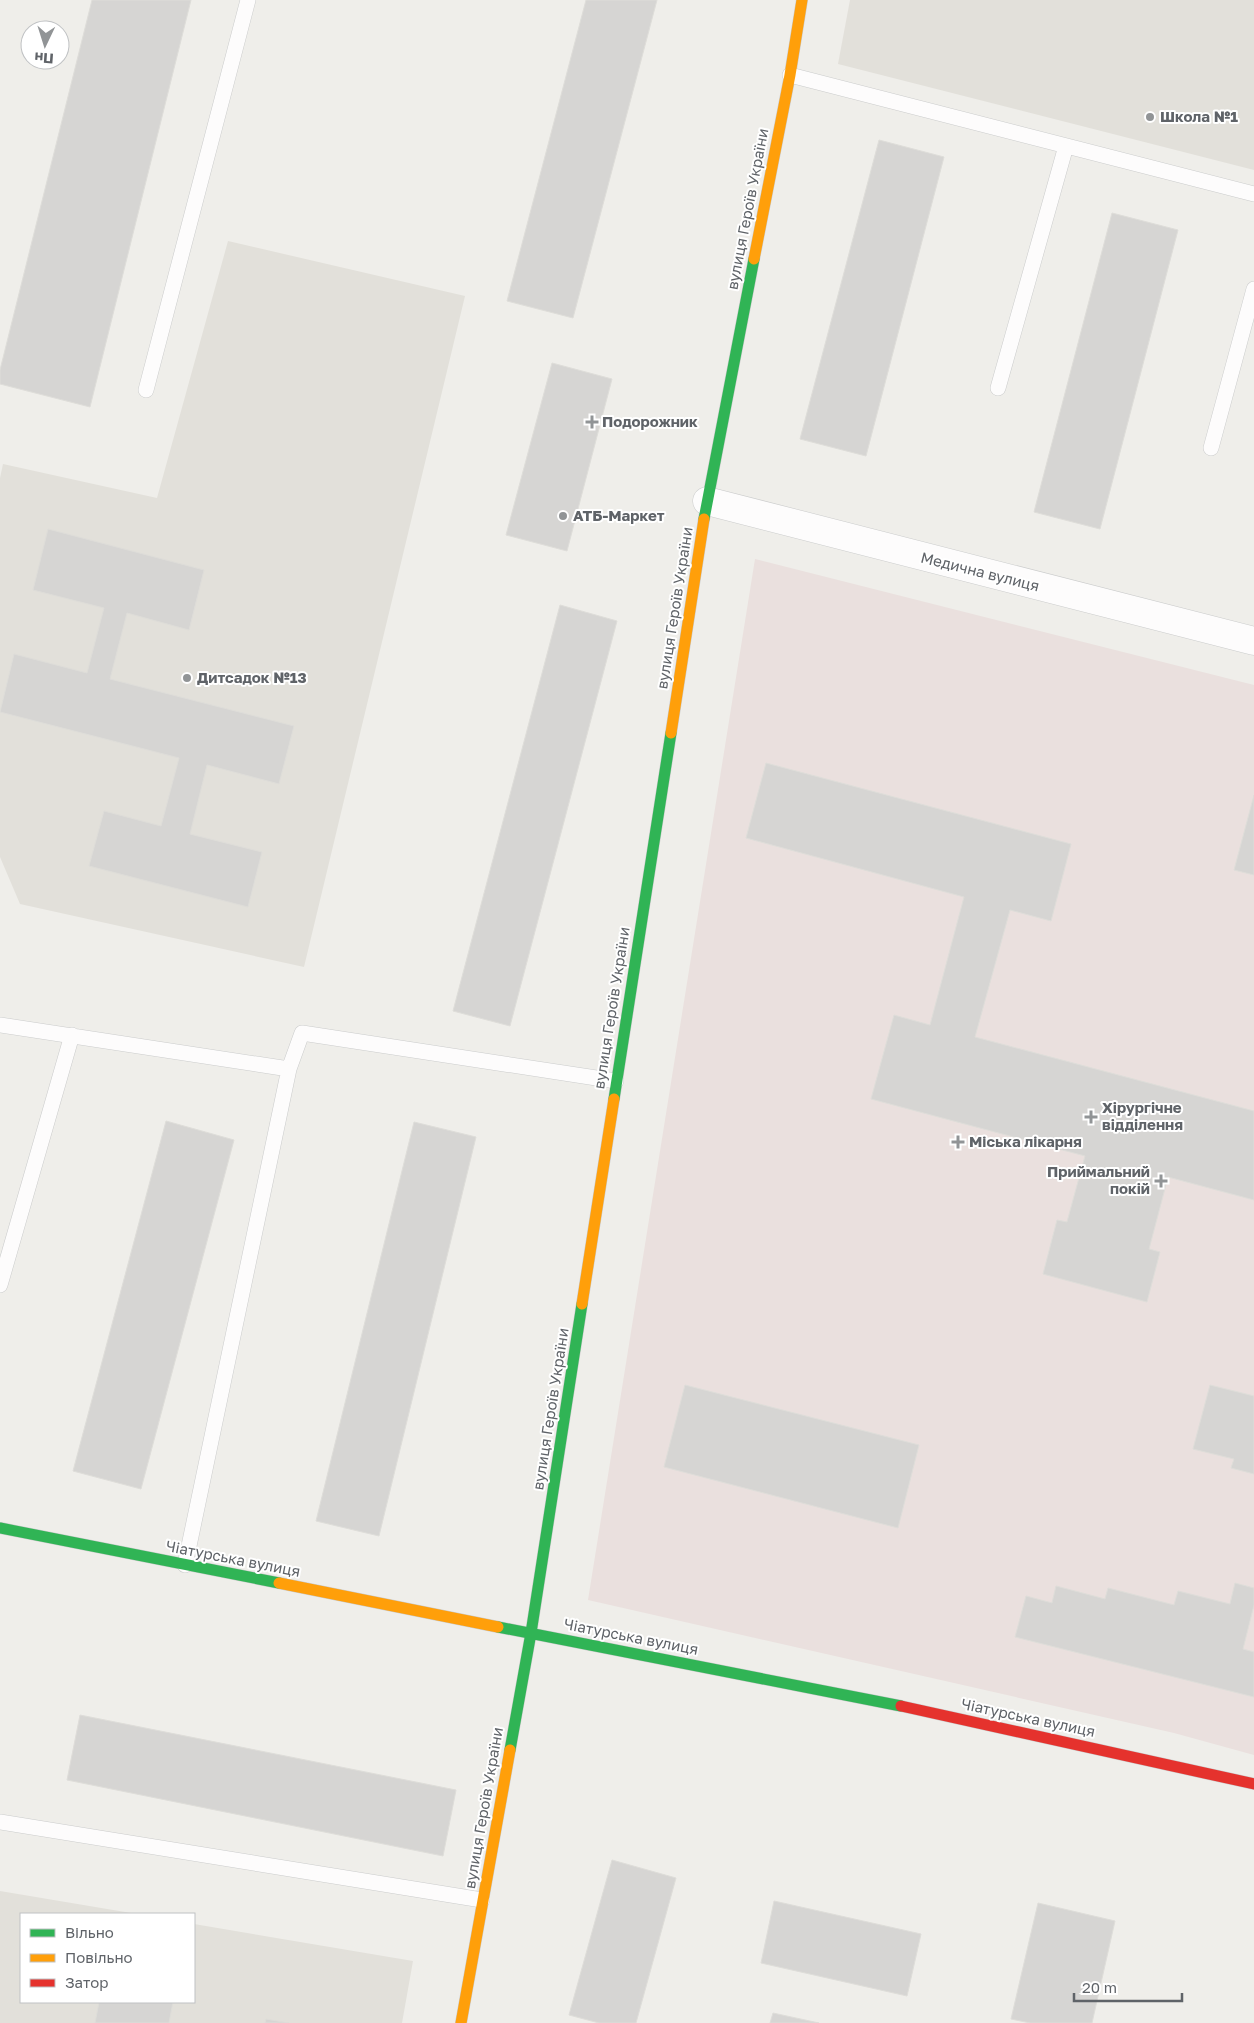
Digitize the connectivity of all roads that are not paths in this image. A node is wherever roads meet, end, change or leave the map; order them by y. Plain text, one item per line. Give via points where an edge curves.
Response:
1 (248, 0) edge
2 (802, 0) edge
3 (790, 75) junction
4 (1066, 146) junction
5 (1254, 194) edge
6 (1254, 288) edge
7 (998, 388) dead end
8 (146, 390) dead end
9 (1211, 448) dead end
10 (707, 501) junction
11 (1254, 642) edge
12 (0, 1025) edge
13 (72, 1034) junction
14 (290, 1069) junction
15 (616, 1081) junction
16 (0, 1285) edge
17 (0, 1528) edge
18 (185, 1565) junction
19 (532, 1632) junction
20 (1254, 1784) edge
21 (0, 1822) edge
22 (482, 1900) junction
23 (461, 2023) edge

1 - 8 lane
2 - 3 street, вулиця Героїв України
3 - 4 lane
3 - 10 street, вулиця Героїв України
4 - 5 lane
4 - 7 lane
6 - 9 lane
10 - 11 street, Медична вулиця
10 - 15 street, вулиця Героїв України
12 - 13 lane
13 - 14 lane
13 - 16 lane
14 - 15 lane via 302,1033
14 - 18 lane
15 - 19 street, вулиця Героїв України
17 - 18 street, Чіатурська вулиця
18 - 19 street, Чіатурська вулиця
19 - 20 street, Чіатурська вулиця via 909,1708
19 - 22 street, вулиця Героїв України
21 - 22 lane
22 - 23 street, вулиця Героїв України

